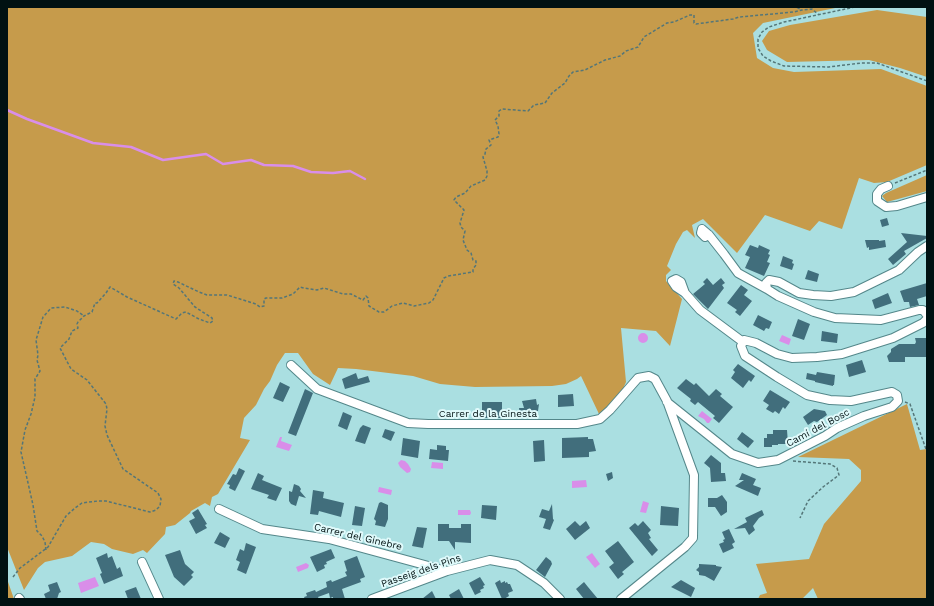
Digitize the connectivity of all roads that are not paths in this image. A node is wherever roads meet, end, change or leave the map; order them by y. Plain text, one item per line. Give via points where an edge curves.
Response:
1 (888, 186) road end
2 (927, 197) edge
3 (709, 235) dead end
4 (927, 246) edge
5 (767, 289) junction
6 (686, 293) dead end
7 (927, 315) edge
8 (927, 319) edge
9 (743, 342) junction
10 (290, 365) dead end
11 (666, 401) junction
12 (688, 418) junction
13 (676, 426) junction
14 (219, 509) dead end
15 (142, 562) dead end
16 (447, 570) junction
17 (159, 599) edge
18 (372, 599) edge
19 (560, 599) edge
20 (621, 599) edge

1 - 2 street via 877,194 877,201 886,207
3 - 5 street via 738,273
4 - 5 street via 899,270 854,292 831,296 813,295 799,293 769,280 766,283
5 - 7 street via 814,312 835,318 881,320 919,310 923,310
6 - 9 street via 700,310
8 - 9 street via 923,324 893,338 842,354 817,358 792,358 777,354 756,343 744,340
9 - 12 street, Camí del Bosc via 741,346 745,356 807,395 830,400 850,400 892,392 897,395 898,401 892,407 837,428 778,460 758,464 732,454
10 - 11 street, Carrer de la Ginesta via 317,389 408,423 577,424 600,419 638,378 648,376 655,379
11 - 12 street, Camí del Bosc
11 - 13 street, Carrer de la Ginesta
12 - 13 street via 682,418
13 - 20 street, Carrer de la Ginesta via 694,475 693,538
14 - 16 street, Carrer del Ginebre via 262,529 329,539
15 - 17 street
16 - 18 street, Passeig dels Pins
16 - 19 street, Passeig dels Pins via 490,560 517,565 544,583

